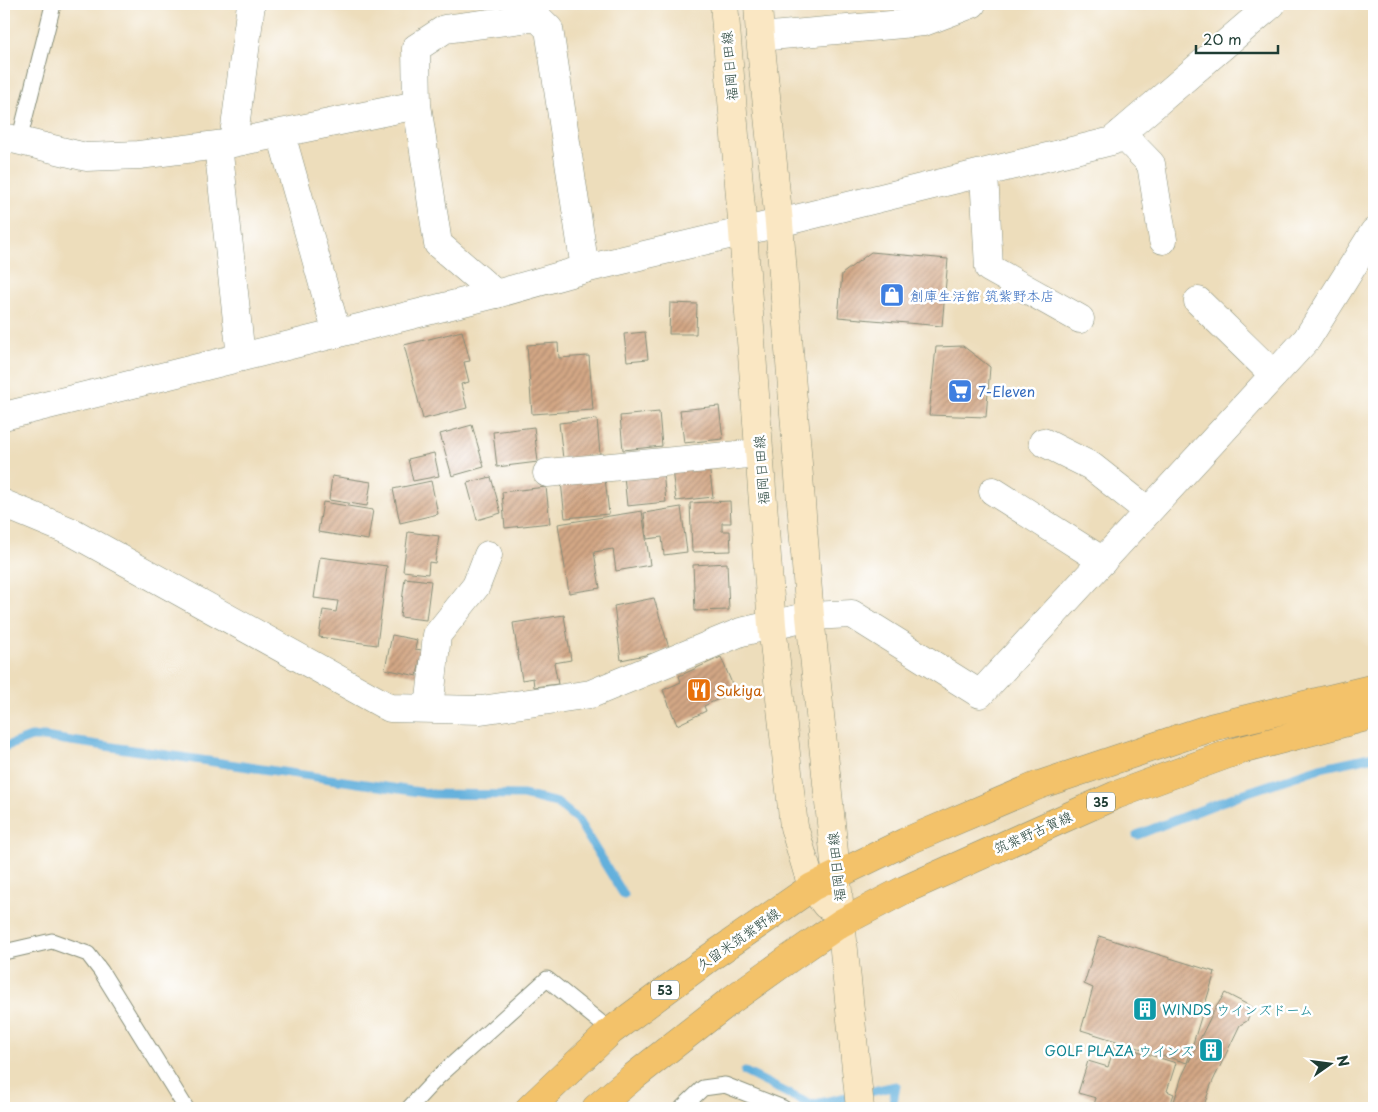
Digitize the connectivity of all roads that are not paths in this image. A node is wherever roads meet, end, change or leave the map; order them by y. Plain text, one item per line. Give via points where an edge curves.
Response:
1 (251, 4) edge
2 (724, 4) edge
3 (758, 4) edge
4 (972, 4) edge
5 (1272, 4) edge
6 (52, 9) dead end
7 (760, 37) junction
8 (416, 105) junction
9 (1121, 133) junction
10 (281, 134) junction
11 (11, 139) edge
12 (226, 144) junction
13 (984, 173) junction
14 (779, 223) junction
15 (743, 232) junction
16 (1374, 232) edge
17 (1163, 240) dead end
18 (585, 269) junction
19 (496, 294) junction
20 (1198, 301) dead end
21 (1080, 319) dead end
22 (337, 334) junction
23 (242, 357) junction
24 (1274, 375) junction
25 (4, 416) edge
26 (1043, 442) dead end
27 (759, 453) junction
28 (547, 473) dead end
29 (993, 491) dead end
30 (4, 504) edge
31 (1148, 511) junction
32 (488, 555) dead end
33 (1103, 561) junction
34 (810, 616) junction
35 (772, 625) junction
36 (1374, 688) edge
37 (429, 709) junction
38 (1374, 715) edge
39 (837, 875) junction
40 (812, 887) junction
41 (841, 923) junction
42 (4, 952) edge
43 (611, 1031) junction
44 (186, 1108) edge
45 (409, 1108) edge
46 (530, 1108) edge
47 (596, 1108) edge
48 (682, 1108) edge
49 (783, 1108) edge
50 (860, 1108) edge

1 - 12 street
2 - 15 main road, 福岡日田線
3 - 7 main road, 福岡日田線
4 - 7 street via 924,22
5 - 9 street
6 - 11 lane
7 - 14 main road, 福岡日田線
8 - 10 street
8 - 18 street via 416,48 445,29 536,17 549,29
8 - 19 street via 438,244
9 - 13 street via 1112,141
9 - 17 street via 1152,164
10 - 12 street
10 - 22 street
11 - 12 street via 86,157 139,155
12 - 23 street
13 - 14 street
13 - 21 street via 990,268
14 - 15 street
14 - 34 main road, 福岡日田線
15 - 18 street
15 - 27 main road, 福岡日田線
16 - 24 street via 1307,339
18 - 19 street
19 - 22 street
20 - 24 street
22 - 23 street
23 - 25 street
24 - 31 street
26 - 31 street via 1092,466
27 - 28 street
27 - 35 main road, 福岡日田線
29 - 33 street
30 - 37 street via 74,532 390,708
31 - 33 street
32 - 37 street via 476,586 438,635
33 - 34 street via 980,694 852,614
34 - 35 street
34 - 39 main road, 福岡日田線
35 - 37 street via 740,632 591,694 481,710
35 - 40 main road, 福岡日田線 via 794,827
36 - 39 main road via 1213,727 1039,785
38 - 41 main road, 筑紫野古賀線 / 35 via 1234,752 1116,795 904,890
39 - 40 main road, 久留米筑紫野線 / 53
39 - 41 main road, 福岡日田線
40 - 41 main road, 福岡日田線
40 - 43 main road, 久留米筑紫野線 / 53
41 - 47 main road via 730,1001
41 - 50 main road, 福岡日田線
42 - 44 lane via 52,941 88,954
43 - 45 lane via 546,979 437,1078
43 - 46 main road, 久留米筑紫野線 / 53
48 - 49 lane via 703,1088 725,1085

